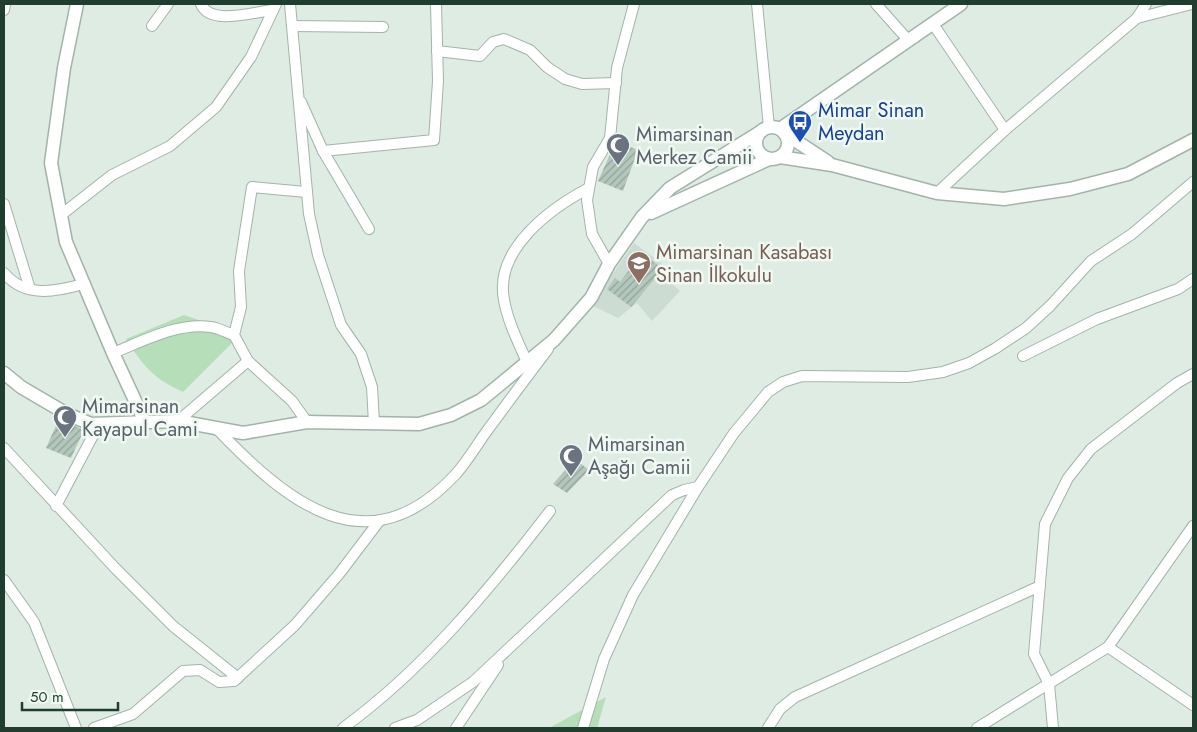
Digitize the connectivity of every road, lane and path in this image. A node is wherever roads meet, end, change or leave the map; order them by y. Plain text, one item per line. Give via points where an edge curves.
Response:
1 (5, 4) edge
2 (77, 4) edge
3 (168, 4) edge
4 (201, 4) edge
5 (290, 4) edge
6 (436, 4) edge
7 (634, 4) edge
8 (757, 4) edge
9 (876, 4) edge
10 (961, 4) edge
11 (1192, 4) edge
12 (274, 7) edge
13 (4, 10) edge
14 (1140, 10) edge
15 (933, 24) junction
16 (152, 26) dead end
17 (292, 26) junction
18 (383, 27) dead end
19 (908, 41) junction
20 (437, 51) junction
21 (616, 84) junction
22 (298, 94) junction
23 (773, 130) junction
24 (1005, 130) junction
25 (1193, 140) edge
26 (324, 151) junction
27 (774, 158) junction
28 (832, 165) junction
29 (1193, 182) edge
30 (589, 188) junction
31 (306, 192) junction
32 (937, 193) junction
33 (4, 204) edge
34 (61, 215) junction
35 (642, 217) junction
36 (369, 230) dead end
37 (609, 264) junction
38 (4, 273) edge
39 (1193, 279) edge
40 (83, 284) junction
41 (30, 289) junction
42 (234, 336) junction
43 (554, 340) junction
44 (113, 353) junction
45 (1023, 356) dead end
46 (248, 361) junction
47 (527, 362) junction
48 (4, 372) edge
49 (1193, 374) edge
50 (178, 421) junction
51 (145, 422) junction
52 (307, 422) junction
53 (374, 423) junction
54 (99, 424) junction
55 (216, 428) junction
56 (4, 448) edge
57 (698, 487) junction
58 (56, 506) junction
59 (550, 511) dead end
60 (380, 520) junction
61 (1193, 526) edge
62 (4, 580) edge
63 (1040, 586) junction
64 (1108, 647) junction
65 (507, 651) junction
66 (238, 678) junction
67 (1049, 684) junction
68 (1193, 705) edge
69 (417, 720) junction
70 (76, 728) edge
71 (94, 728) edge
72 (343, 728) edge
73 (395, 728) edge
74 (407, 728) edge
75 (456, 728) edge
76 (583, 728) edge
77 (768, 728) edge
78 (977, 728) edge
79 (1053, 728) edge

1 - 13 street
2 - 34 street via 64,68 51,163
3 - 16 street
4 - 12 street via 208,14 218,17
5 - 17 street
6 - 20 street
7 - 21 street via 617,68
8 - 23 street
9 - 19 street
10 - 15 street
11 - 14 street
12 - 34 street via 251,57 216,107 170,146 112,175
14 - 24 street
15 - 19 street
15 - 24 street
17 - 18 street
17 - 22 street
19 - 23 street
20 - 21 street via 480,56 493,42 504,39 530,50 565,79 582,84
20 - 26 street via 434,140
21 - 30 street via 610,138 593,167
22 - 26 street
22 - 31 street
23 - 27 street via 787,138 787,148
23 - 27 street via 757,137 757,148 759,153
23 - 28 street
23 - 35 street via 670,188
24 - 32 street
25 - 32 street via 1128,174 1070,189 1004,199
26 - 36 street
27 - 28 street
27 - 35 street
28 - 32 street
29 - 57 street via 1132,234 1091,262 1026,328 973,360 925,376 833,378 812,375 776,386 748,416
30 - 37 street via 587,200 592,234
30 - 47 street via 562,202 538,221 509,261 503,299
31 - 42 street via 252,187 239,271 241,307
31 - 53 street via 318,255 340,326 361,354 372,387
33 - 41 street
34 - 40 street via 66,242
35 - 37 street
37 - 43 street via 591,298
38 - 41 street
39 - 45 street via 1178,289 1098,319
40 - 41 street via 57,291
40 - 44 street
42 - 44 street via 213,327 190,326
42 - 46 street
43 - 47 street
43 - 60 street via 455,475 415,508
44 - 51 street
46 - 50 street
46 - 52 street via 292,401
47 - 53 street via 481,400 452,416 419,424
48 - 54 street via 21,387 67,414
49 - 63 street via 1091,449 1068,478 1045,524
50 - 51 street
50 - 55 street
51 - 54 street
52 - 53 street
52 - 55 street via 243,433
54 - 58 street
55 - 60 street via 255,468 328,516 360,522
56 - 58 street
57 - 65 street via 672,495
57 - 76 street via 623,614 604,659
58 - 66 street via 173,626
59 - 72 street via 457,624 407,675
60 - 66 street via 295,624
61 - 64 street
62 - 70 street via 34,622
63 - 67 street via 1034,654
63 - 77 street via 796,697 780,709
64 - 67 street
64 - 68 street
65 - 69 street via 474,682
65 - 75 street
66 - 71 street via 224,683 200,670 182,671 133,714
67 - 78 street
67 - 79 street
69 - 73 street
69 - 74 street

